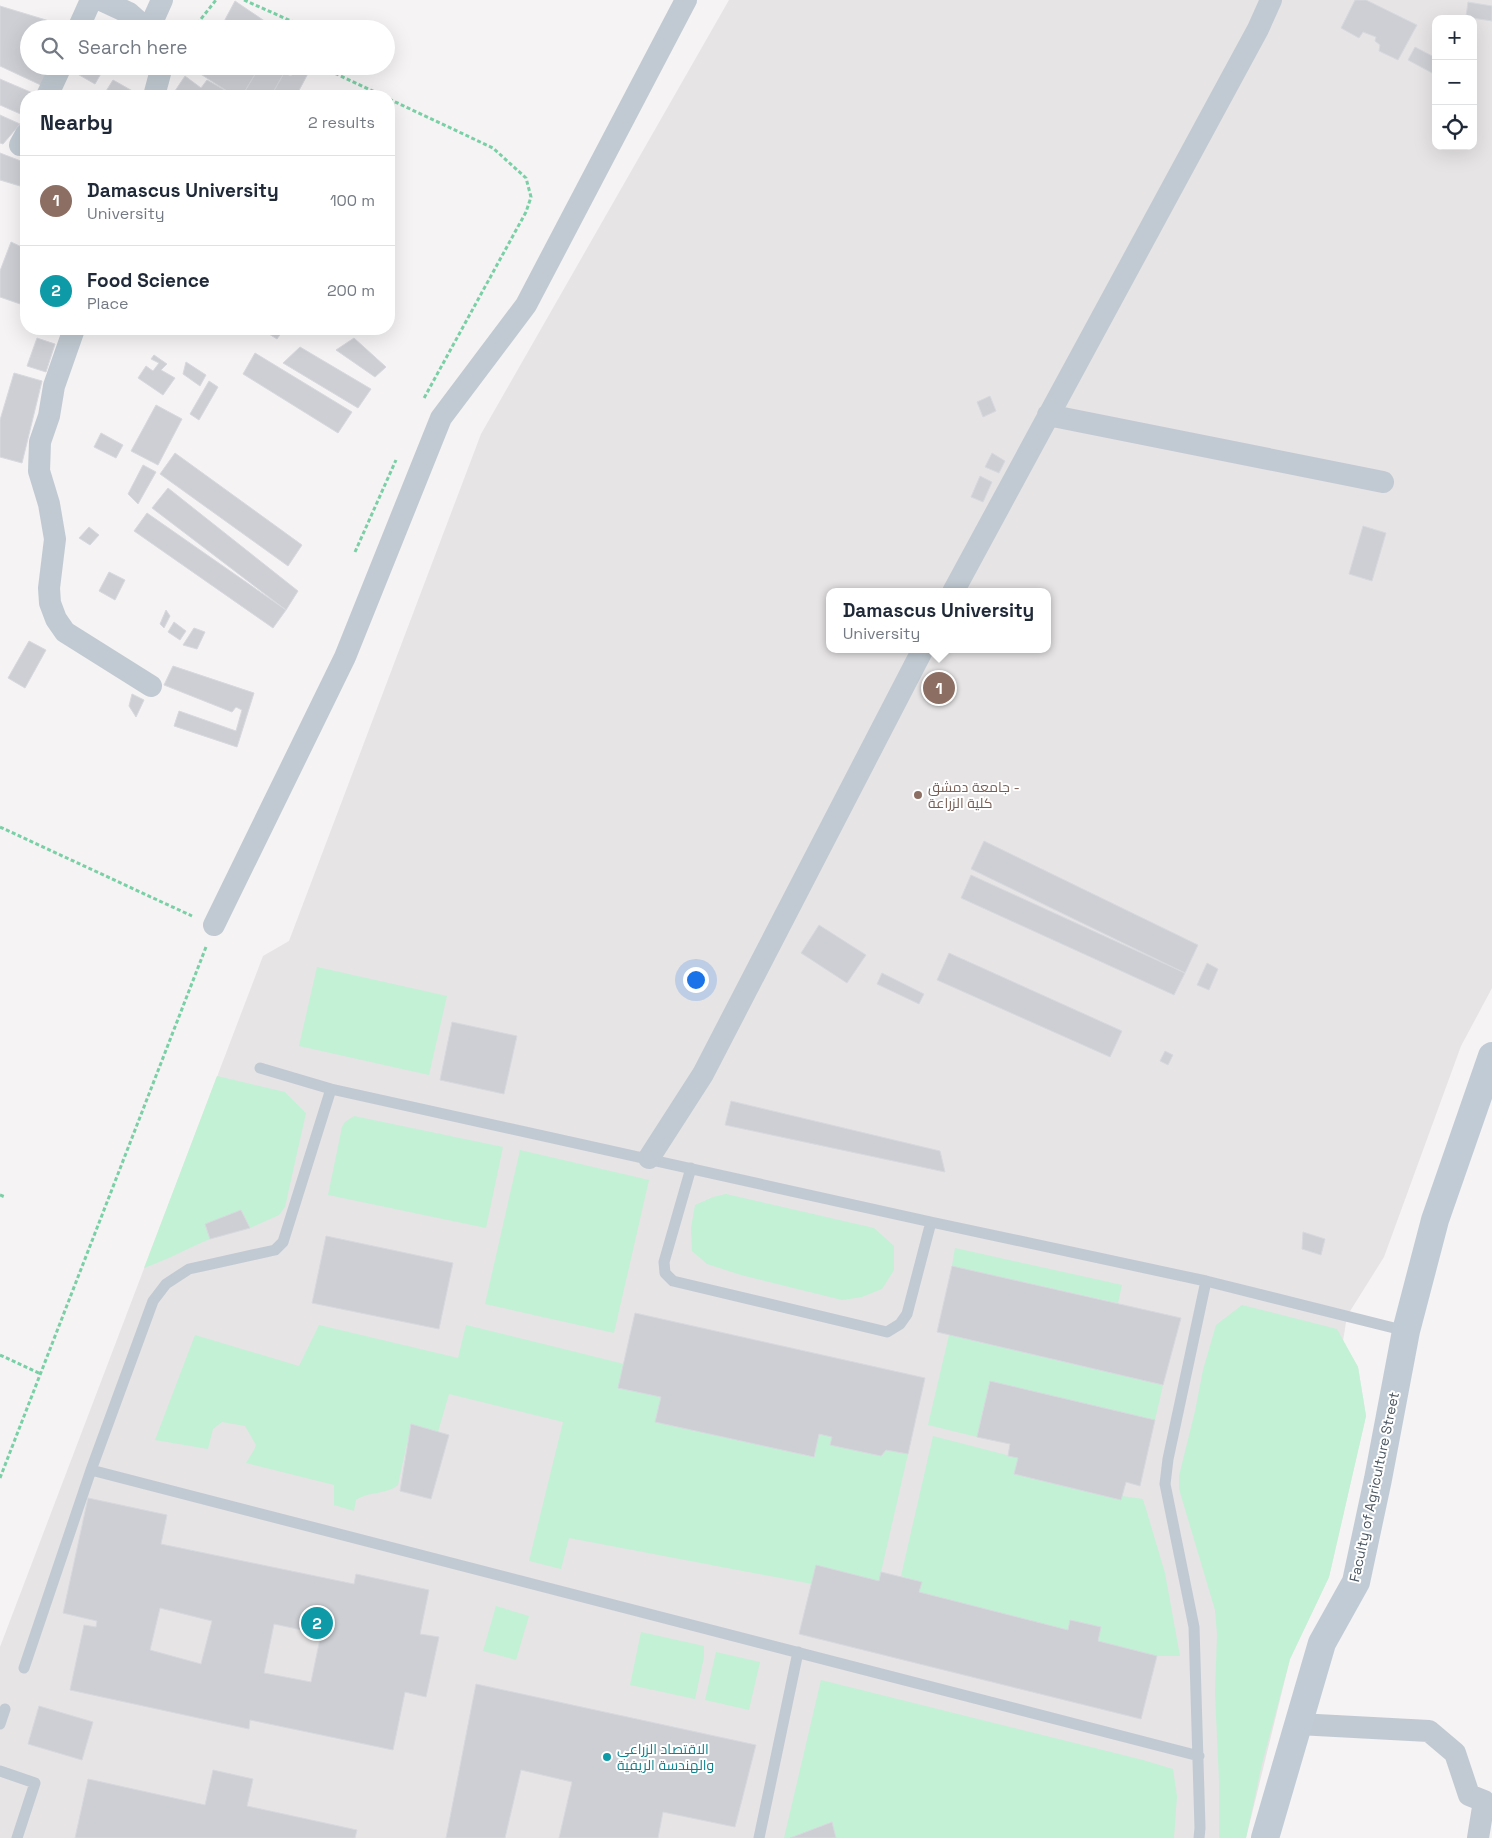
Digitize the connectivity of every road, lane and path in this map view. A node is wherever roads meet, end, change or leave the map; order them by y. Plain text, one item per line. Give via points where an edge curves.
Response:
1 (91, 0) edge
2 (101, 0) edge
3 (162, 0) edge
4 (216, 0) edge
5 (244, 0) edge
6 (686, 0) edge
7 (1271, 0) edge
8 (82, 20) edge
9 (137, 20) edge
10 (152, 20) edge
11 (200, 20) edge
12 (289, 20) edge
13 (56, 75) edge
14 (160, 75) edge
15 (339, 75) edge
16 (50, 90) edge
17 (156, 90) edge
18 (370, 90) edge
19 (395, 102) edge
20 (72, 335) edge
21 (422, 403) dead end
22 (1048, 415) junction
23 (398, 456) dead end
24 (1383, 482) dead end
25 (355, 552) dead end
26 (955, 588) edge
27 (921, 653) edge
28 (151, 686) dead end
29 (0, 827) edge
30 (214, 926) junction
31 (1492, 1056) edge
32 (260, 1068) dead end
33 (331, 1088) junction
34 (649, 1158) junction
35 (691, 1168) junction
36 (931, 1222) junction
37 (1206, 1281) junction
38 (1406, 1331) junction
39 (0, 1355) edge
40 (42, 1374) junction
41 (91, 1470) junction
42 (0, 1478) edge
43 (798, 1652) junction
44 (24, 1668) dead end
45 (5, 1709) dead end
46 (0, 1724) edge
47 (1298, 1724) junction
48 (1199, 1756) junction
49 (0, 1771) edge
50 (17, 1838) edge
51 (759, 1838) edge
52 (1199, 1838) edge
53 (1265, 1838) edge
54 (1478, 1838) edge

1 - 8 street
2 - 9 street
3 - 10 street
4 - 11 path
5 - 12 path
6 - 30 street via 526,305 441,418 345,657
7 - 22 street
13 - 16 street
14 - 17 street
15 - 18 path
19 - 21 path via 493,148 526,178 531,197 526,212
20 - 28 street via 54,386 40,442 39,471 55,539 48,588 50,603 65,632
22 - 24 street
22 - 26 street
23 - 25 path
27 - 34 street via 703,1074
29 - 30 path
30 - 40 path
31 - 38 street, Faculty of Agriculture Street via 1435,1220
32 - 33 lane
33 - 34 lane
33 - 41 lane via 283,1242 275,1250 189,1269 166,1284 153,1301
34 - 35 lane
35 - 36 lane
35 - 36 lane via 664,1262 665,1273 673,1281 886,1332 900,1324 907,1314
36 - 37 lane
37 - 38 lane
37 - 48 lane via 1165,1484 1194,1627
38 - 47 street, Faculty of Agriculture Street via 1356,1582 1322,1643
39 - 40 path
40 - 42 path
41 - 43 lane
41 - 44 lane
43 - 48 lane
43 - 51 lane
45 - 46 lane
47 - 53 street, Faculty of Agriculture Street
47 - 54 street via 1429,1730 1455,1753 1469,1795 1484,1801
48 - 52 lane
49 - 50 lane via 35,1783

